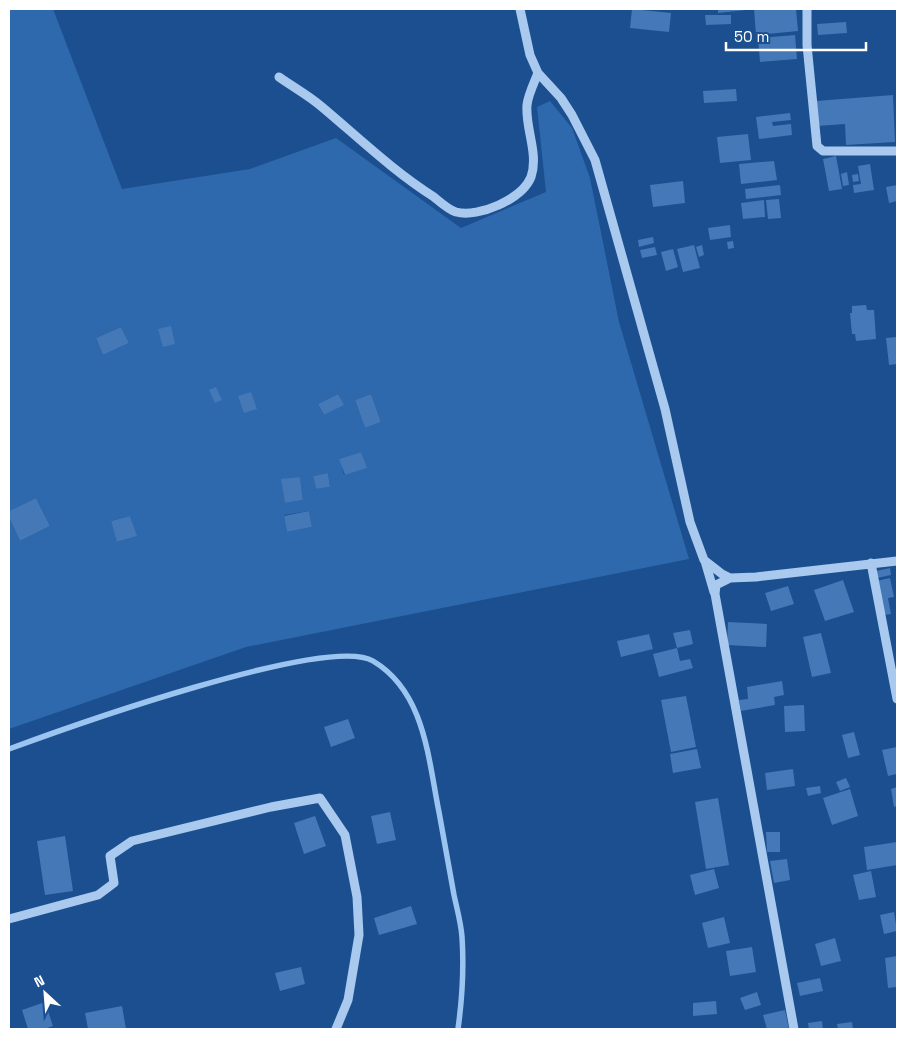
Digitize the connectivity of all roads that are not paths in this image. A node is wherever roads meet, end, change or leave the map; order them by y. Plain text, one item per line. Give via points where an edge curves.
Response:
1 (520, 9) edge
2 (807, 9) edge
3 (538, 73) junction
4 (279, 76) dead end
5 (897, 150) edge
6 (704, 560) junction
7 (897, 561) edge
8 (871, 563) junction
9 (730, 578) junction
10 (715, 594) junction
11 (897, 700) edge
12 (9, 919) edge
13 (336, 1029) edge
14 (794, 1029) edge

1 - 3 street via 530,55
2 - 5 street via 807,45 817,146 822,151
3 - 4 street via 527,104 527,130 533,157 531,176 524,189 505,204 456,212 394,170 316,101
3 - 6 street via 564,104 595,160 665,409 690,522
6 - 9 street
6 - 10 street
7 - 8 street
8 - 9 street
8 - 11 street
9 - 10 street via 716,585
10 - 14 street
12 - 13 street via 98,895 114,883 110,856 132,842 320,798 345,836 358,897 358,935 348,1000

